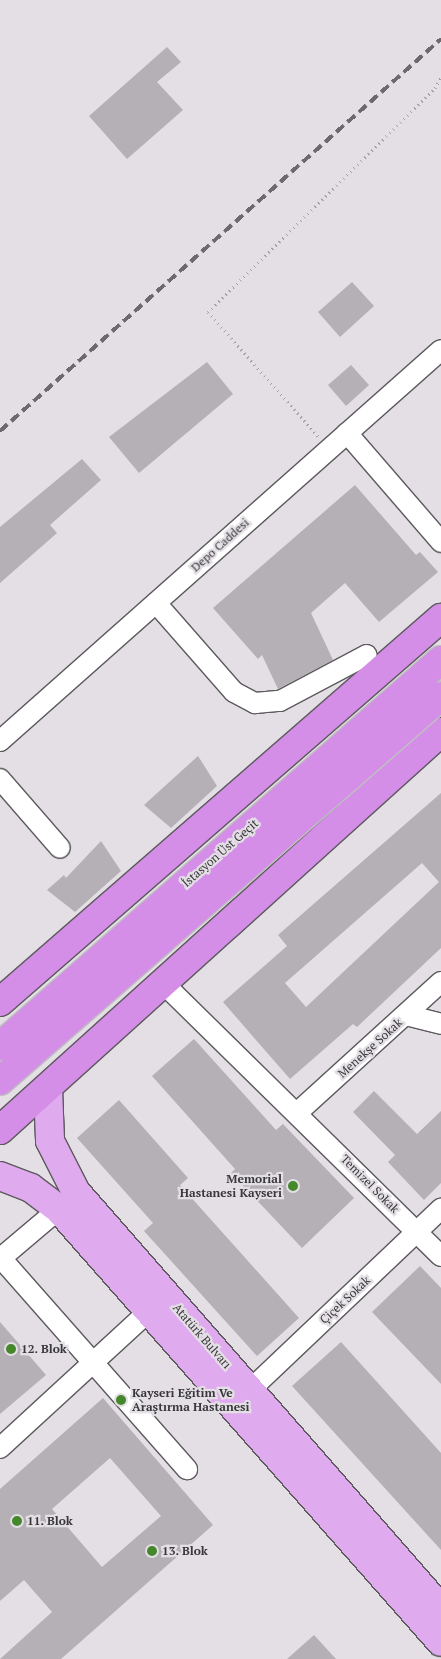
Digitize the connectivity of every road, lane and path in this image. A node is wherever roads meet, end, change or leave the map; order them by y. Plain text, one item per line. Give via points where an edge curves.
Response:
1 (441, 77) edge
2 (441, 350) edge
3 (347, 433) junction
4 (330, 448) junction
5 (441, 542) edge
6 (156, 603) junction
7 (441, 618) edge
8 (366, 655) dead end
9 (441, 660) edge
10 (441, 696) edge
11 (441, 732) edge
12 (0, 741) edge
13 (0, 779) edge
14 (60, 848) dead end
15 (55, 954) junction
16 (441, 982) edge
17 (164, 984) junction
18 (0, 1002) edge
19 (0, 1009) edge
20 (406, 1015) junction
21 (126, 1018) junction
22 (441, 1024) edge
23 (0, 1046) edge
24 (0, 1081) edge
25 (48, 1088) junction
26 (298, 1112) junction
27 (0, 1130) edge
28 (0, 1176) edge
29 (58, 1209) junction
30 (441, 1209) edge
31 (418, 1231) junction
32 (441, 1256) edge
33 (1, 1257) edge
34 (149, 1311) junction
35 (93, 1362) junction
36 (249, 1391) junction
37 (0, 1448) edge
38 (187, 1468) dead end
39 (441, 1609) edge
40 (441, 1642) edge

1 - 4 path via 435,88 208,312
2 - 3 street, Depo Caddesi
3 - 4 street, Depo Caddesi
3 - 5 street
4 - 6 street, Depo Caddesi
6 - 8 street via 234,692 255,703 280,701
6 - 12 street, Depo Caddesi
7 - 15 highway
9 - 23 highway, İstasyon Üst Geçit, bridge
10 - 24 highway, bridge
11 - 17 highway
13 - 14 street
15 - 18 highway
15 - 21 highway via 45,984 59,1013 91,1028
16 - 20 street, Menekşe Sokak
17 - 21 highway
17 - 26 street, Temizel Sokak
19 - 25 highway via 32,1013 49,1028 59,1058
20 - 22 street
20 - 26 street, Menekşe Sokak
21 - 25 highway
25 - 27 highway
25 - 36 main road, Atatürk Bulvarı via 50,1141 65,1176
26 - 31 street, Temizel Sokak
28 - 29 main road, Atatürk Bulvarı via 32,1188
29 - 33 street
29 - 34 main road, Atatürk Bulvarı
30 - 31 street, Çiçek Sokak
31 - 32 street, Temizel Sokak
31 - 36 street, Çiçek Sokak
33 - 35 street
34 - 35 street
34 - 40 main road, Atatürk Bulvarı
35 - 37 street
35 - 38 street
36 - 39 main road, Atatürk Bulvarı

